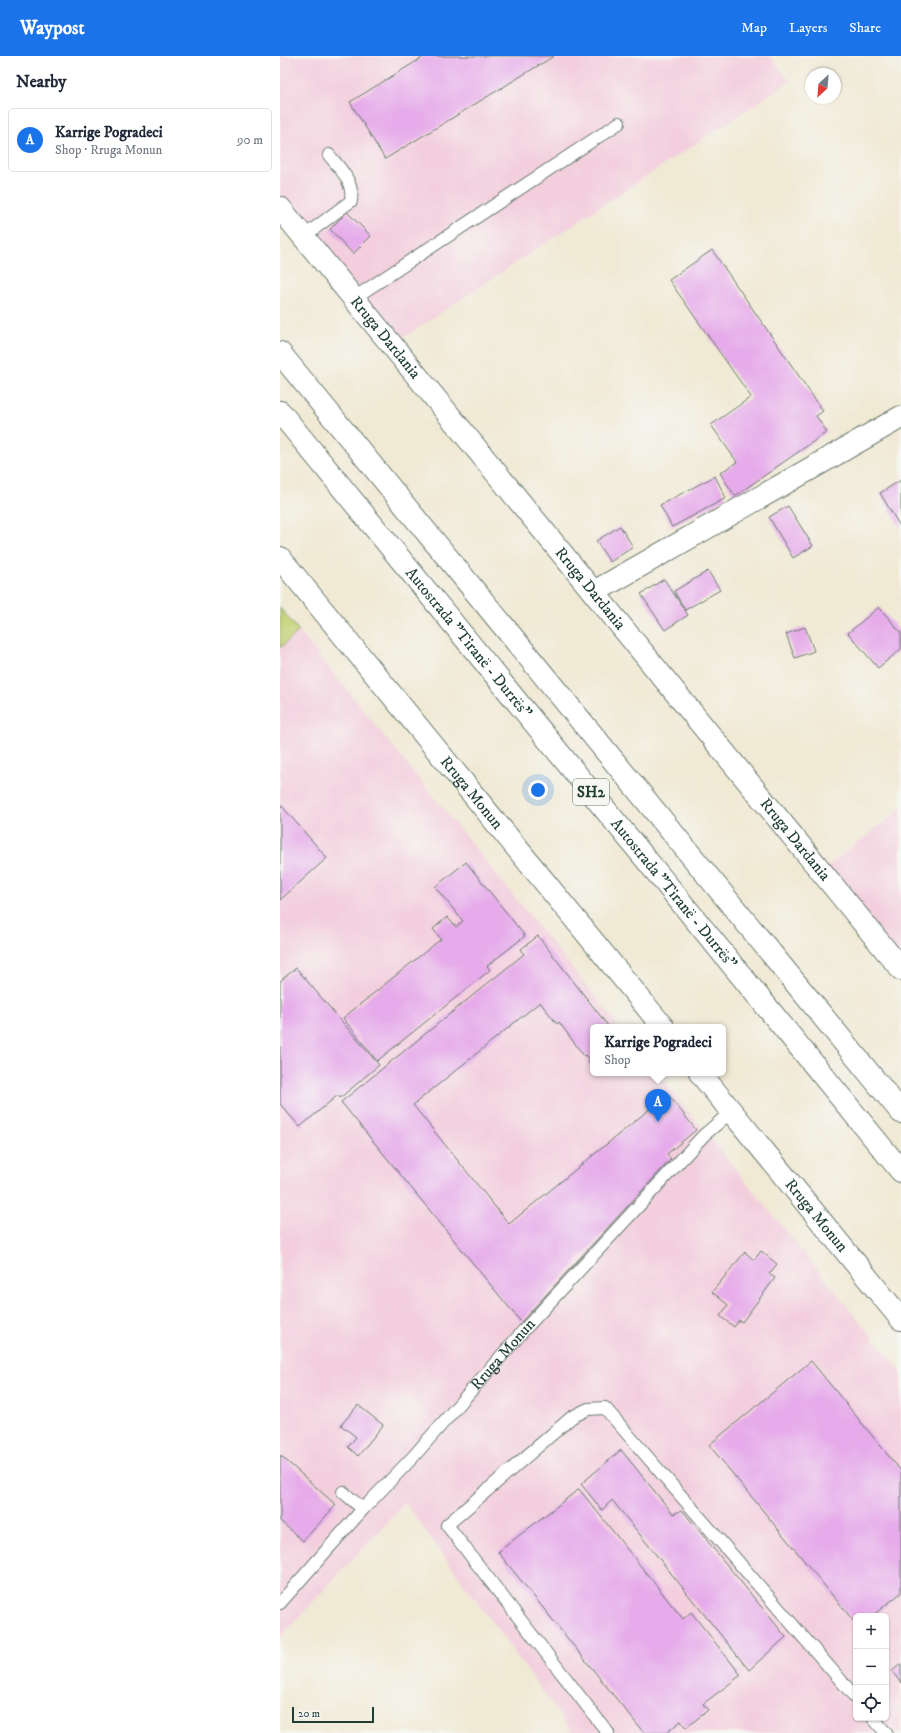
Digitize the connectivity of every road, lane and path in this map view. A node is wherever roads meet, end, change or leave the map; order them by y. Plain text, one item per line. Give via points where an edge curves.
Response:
1 (619, 123) dead end
2 (329, 155) dead end
3 (280, 208) edge
4 (304, 237) junction
5 (354, 298) junction
6 (280, 353) edge
7 (280, 412) edge
8 (901, 417) edge
9 (280, 558) edge
10 (594, 592) junction
11 (901, 969) edge
12 (661, 1024) edge
13 (702, 1076) edge
14 (731, 1112) junction
15 (901, 1112) edge
16 (901, 1171) edge
17 (901, 1319) edge
18 (344, 1492) dead end
19 (363, 1509) junction
20 (280, 1603) edge
21 (853, 1695) edge
22 (876, 1721) edge
23 (608, 1733) edge
24 (886, 1733) edge

1 - 5 lane
2 - 4 lane via 349,180 351,201
3 - 4 main road, Rruga Dardania
4 - 5 main road, Rruga Dardania
5 - 10 main road, Rruga Dardania
6 - 15 main road, SH2
7 - 16 main road, Autostrada "Tiranë - Durrës" / SH2
8 - 10 main road
9 - 12 main road, Rruga Monun
10 - 11 main road, Rruga Dardania
13 - 14 main road, Rruga Monun
14 - 17 main road, Rruga Monun
14 - 19 lane, Rruga Monun via 704,1135
18 - 19 lane
19 - 20 lane, Rruga Monun
21 - 23 lane via 605,1408 588,1409 572,1417 447,1525
22 - 24 lane

